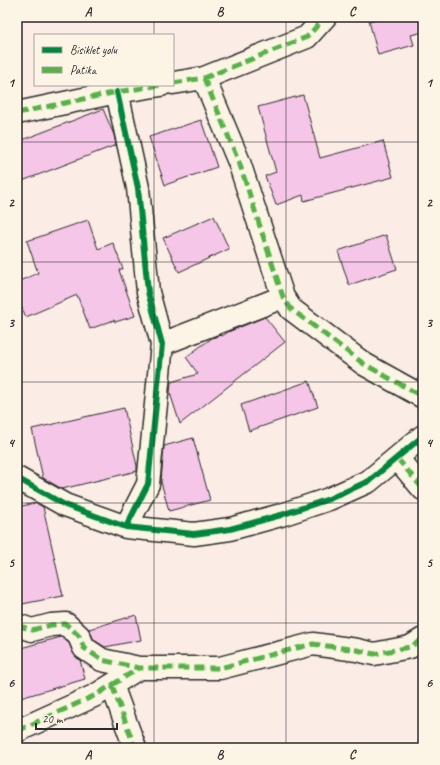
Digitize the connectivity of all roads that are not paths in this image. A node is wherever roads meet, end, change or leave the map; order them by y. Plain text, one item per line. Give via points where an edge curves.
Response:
1 (325, 17) edge
2 (204, 78) junction
3 (174, 83) edge
4 (155, 86) edge
5 (117, 92) junction
6 (17, 113) edge
7 (283, 298) junction
8 (162, 344) junction
9 (423, 397) edge
10 (423, 436) edge
11 (397, 458) junction
12 (17, 478) edge
13 (423, 489) edge
14 (126, 526) junction
15 (17, 625) edge
16 (423, 639) edge
17 (139, 668) junction
18 (112, 686) junction
19 (17, 731) edge
20 (135, 748) edge

1 - 2 street via 307,37
2 - 3 street
2 - 7 street via 239,162
4 - 5 street
5 - 6 street
5 - 8 street via 138,188 148,292
7 - 8 street
7 - 9 street via 291,309 364,364
8 - 14 street via 148,484
10 - 11 street
11 - 13 street
11 - 14 street via 369,481 281,515 230,529 194,534
12 - 14 street via 65,505
15 - 17 street via 32,630 66,624 79,636 84,648 102,660
16 - 17 street via 410,647 374,654 313,644 220,668
17 - 18 street
18 - 19 street
18 - 20 street

